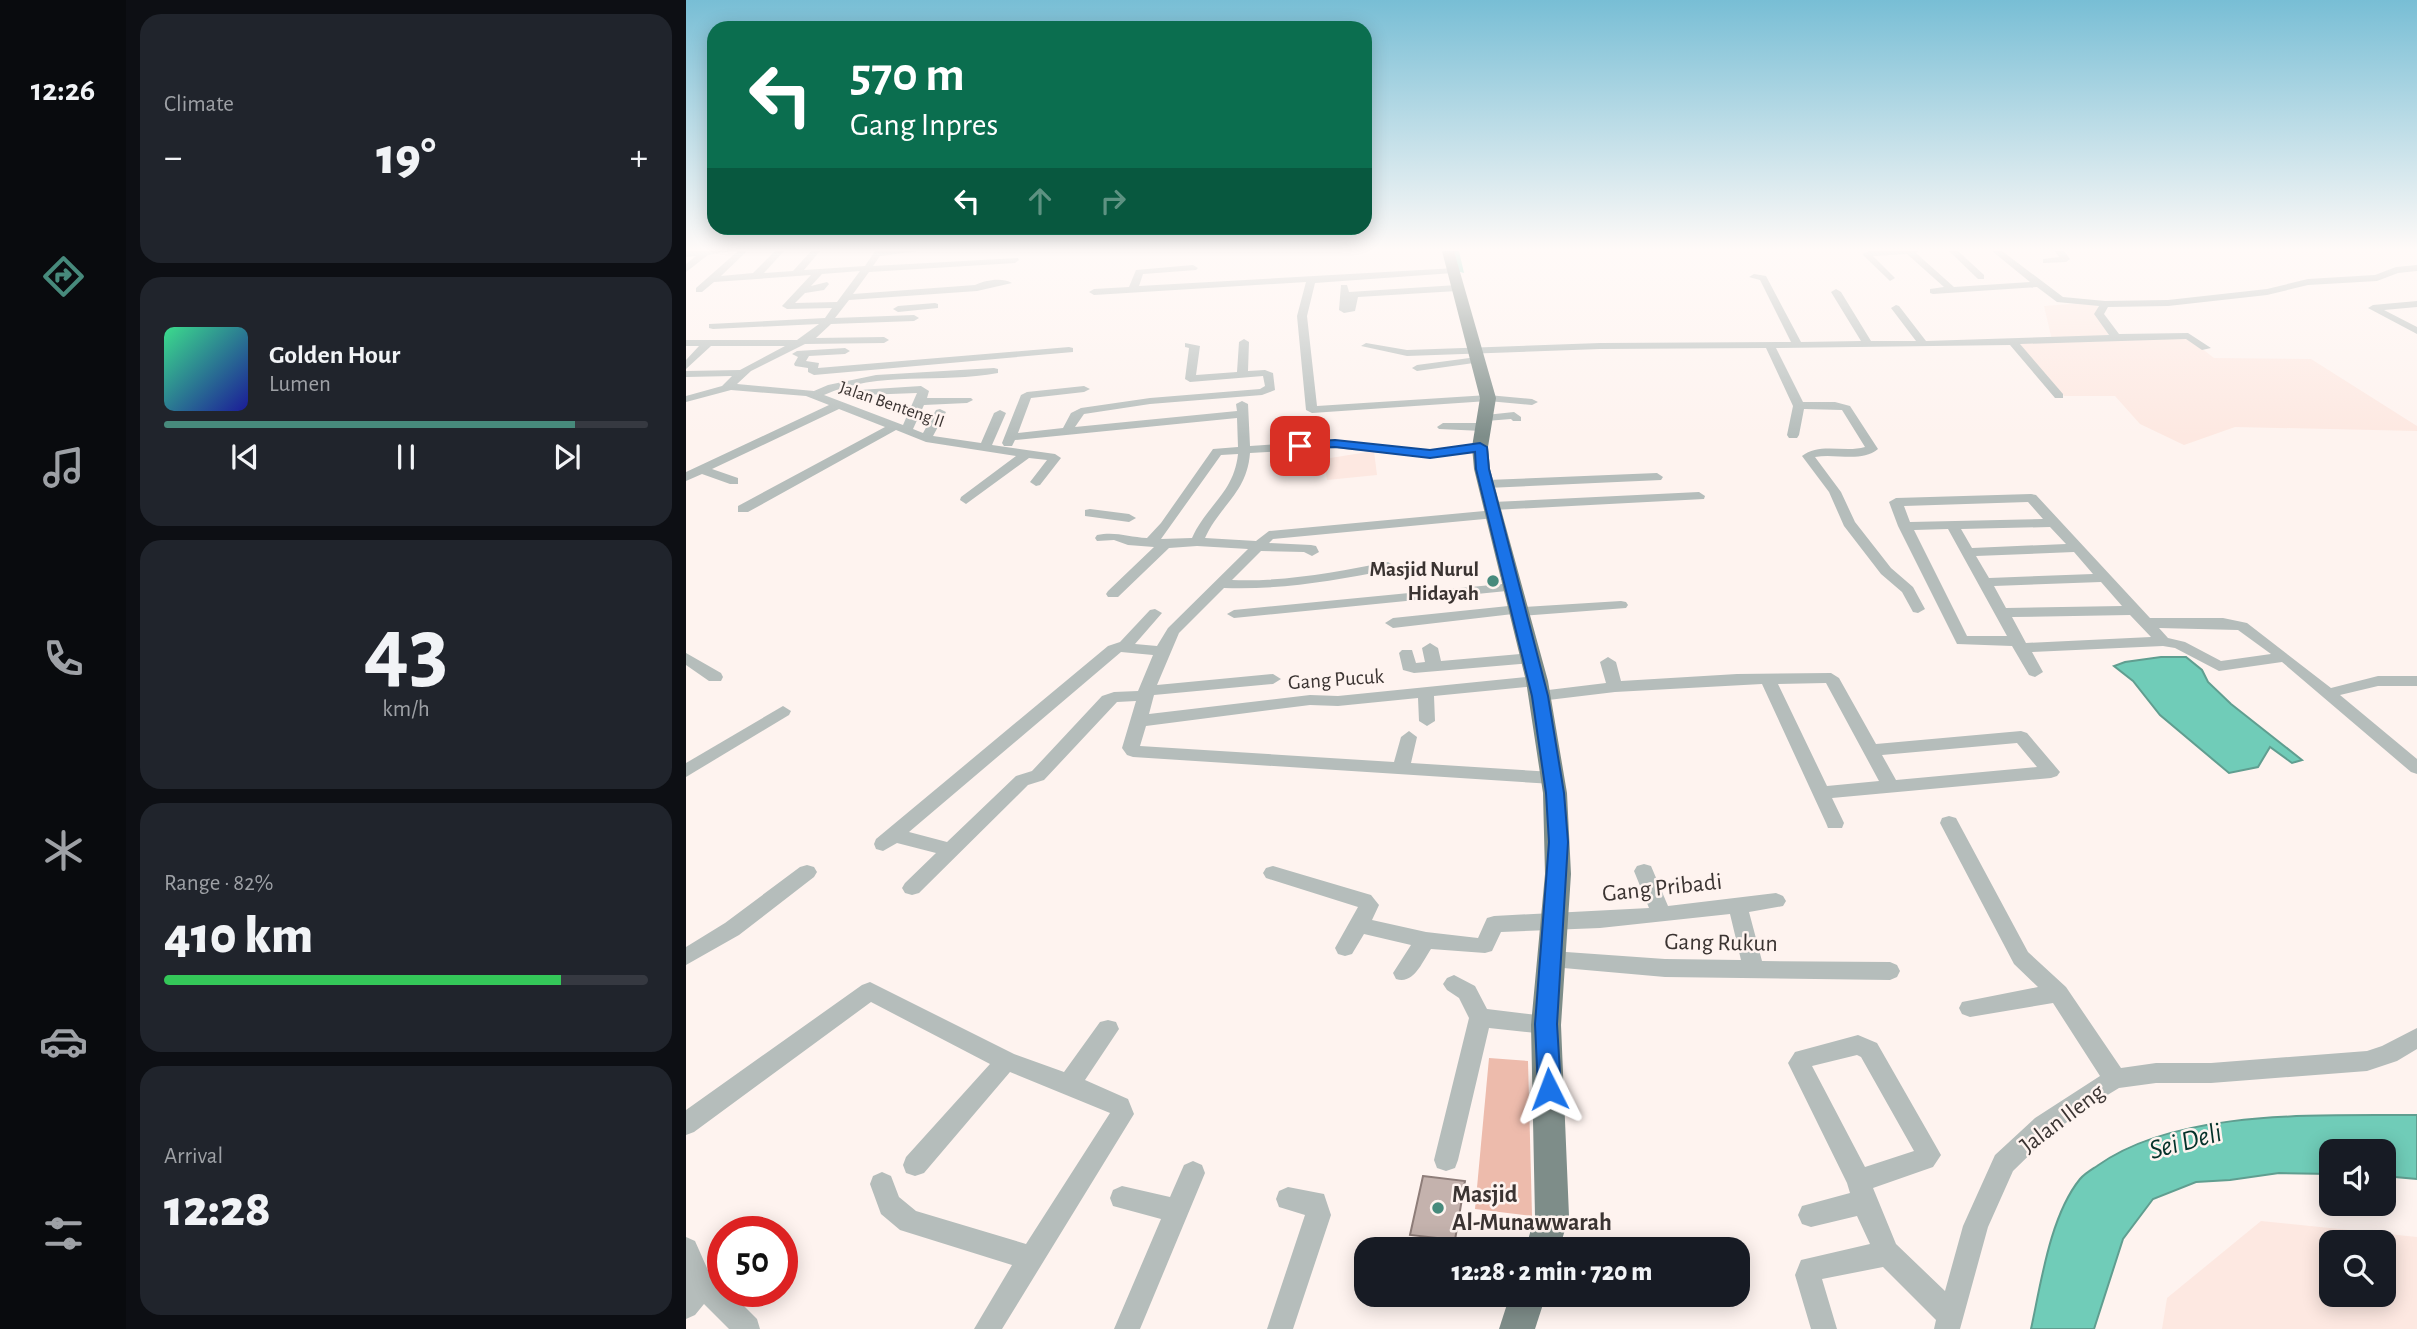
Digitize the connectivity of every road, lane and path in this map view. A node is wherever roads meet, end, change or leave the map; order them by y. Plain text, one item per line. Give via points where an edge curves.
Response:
1 (780, 313) edge
2 (793, 313) edge
3 (834, 313) edge
4 (906, 313) edge
5 (1303, 313) edge
6 (1464, 313) edge
7 (1781, 313) edge
8 (1849, 313) edge
9 (1900, 313) edge
10 (2100, 313) edge
11 (2381, 313) edge
12 (914, 318) dead end
13 (2417, 320) edge
14 (2396, 322) junction
15 (771, 323) junction
16 (2132, 324) dead end
17 (713, 326) dead end
18 (859, 328) dead end
19 (819, 331) junction
20 (2417, 331) edge
21 (2115, 337) junction
22 (2143, 337) junction
23 (884, 340) dead end
24 (750, 342) junction
25 (804, 342) junction
26 (1244, 342) dead end
27 (2013, 342) junction
28 (686, 343) edge
29 (1838, 343) junction
30 (1867, 343) junction
31 (707, 344) dead end
32 (1769, 344) junction
33 (1797, 344) junction
34 (1923, 344) junction
35 (1189, 345) dead end
36 (1366, 346) dead end
37 (2206, 348) dead end
38 (1069, 350) dead end
39 (845, 351) dead end
40 (1476, 354) junction
41 (1844, 356) dead end
42 (686, 366) edge
43 (1417, 368) dead end
44 (994, 371) dead end
45 (740, 373) junction
46 (686, 374) edge
47 (1242, 374) junction
48 (729, 386) junction
49 (1084, 389) dead end
50 (863, 392) dead end
51 (1242, 393) junction
52 (815, 395) junction
53 (2059, 396) dead end
54 (967, 400) dead end
55 (690, 402) edge
56 (920, 402) junction
57 (1532, 402) dead end
58 (836, 406) junction
59 (1799, 407) junction
60 (940, 412) dead end
61 (1486, 412) junction
62 (1000, 413) dead end
63 (1243, 414) junction
64 (1462, 414) dead end
65 (1517, 419) dead end
66 (1443, 427) dead end
67 (901, 428) junction
68 (1068, 432) junction
69 (1793, 435) dead end
70 (1012, 437) junction
71 (926, 438) junction
72 (1480, 447) junction
73 (985, 448) junction
74 (1245, 449) junction
75 (1003, 451) junction
76 (1026, 454) junction
77 (702, 470) junction
78 (686, 477) edge
79 (1657, 477) dead end
80 (734, 481) dead end
81 (1036, 482) dead end
82 (1487, 484) junction
83 (1699, 496) dead end
84 (966, 500) dead end
85 (1139, 506) dead end
86 (743, 509) dead end
87 (1494, 510) junction
88 (1090, 513) dead end
89 (1129, 518) junction
90 (2054, 523) junction
91 (1952, 525) junction
92 (1905, 526) junction
93 (1159, 542) junction
94 (1197, 542) junction
95 (1259, 546) junction
96 (2078, 548) junction
97 (1312, 552) dead end
98 (1968, 552) junction
99 (1388, 566) dead end
100 (2105, 578) junction
101 (1984, 582) junction
102 (1222, 584) junction
103 (1113, 593) dead end
104 (1516, 603) junction
105 (1620, 605) dead end
106 (1918, 609) dead end
107 (2134, 610) junction
108 (1154, 612) dead end
109 (2001, 613) junction
110 (1234, 614) dead end
111 (1393, 623) dead end
112 (2146, 623) junction
113 (2264, 629) dead end
114 (2163, 641) junction
115 (2019, 645) junction
116 (1124, 647) junction
117 (1430, 648) dead end
118 (1161, 651) junction
119 (1407, 653) dead end
120 (2285, 657) junction
121 (686, 658) edge
122 (1608, 662) dead end
123 (1434, 666) junction
124 (2035, 673) dead end
125 (715, 677) dead end
126 (1536, 678) junction
127 (1767, 678) junction
128 (1273, 679) dead end
129 (2417, 681) edge
130 (1615, 687) junction
131 (2337, 690) junction
132 (1145, 693) junction
133 (1426, 693) junction
134 (783, 711) dead end
135 (1139, 721) junction
136 (1427, 722) dead end
137 (1409, 737) dead end
138 (1873, 750) junction
139 (2417, 755) edge
140 (2417, 768) edge
141 (1401, 769) junction
142 (686, 771) edge
143 (1553, 778) junction
144 (1891, 787) junction
145 (1821, 793) junction
146 (1835, 823) dead end
147 (1949, 823) dead end
148 (950, 850) junction
149 (1644, 871) dead end
150 (807, 872) dead end
151 (1273, 873) dead end
152 (912, 888) dead end
153 (1776, 901) dead end
154 (1738, 906) junction
155 (1662, 915) junction
156 (1554, 924) junction
157 (1359, 925) junction
158 (1426, 940) junction
159 (1345, 948) dead end
160 (686, 957) edge
161 (1552, 959) junction
162 (1755, 971) junction
163 (1890, 971) dead end
164 (1403, 973) dead end
165 (1454, 984) dead end
166 (2058, 993) junction
167 (1970, 1008) dead end
168 (1479, 1018) junction
169 (1546, 1024) junction
170 (1108, 1029) dead end
171 (2417, 1037) edge
172 (1006, 1061) junction
173 (2115, 1079) junction
174 (1069, 1084) junction
175 (686, 1124) edge
176 (1446, 1160) dead end
177 (915, 1165) dead end
178 (1193, 1173) dead end
179 (882, 1184) dead end
180 (1862, 1192) junction
181 (1122, 1198) dead end
182 (1288, 1199) dead end
183 (1177, 1211) junction
184 (1811, 1215) dead end
185 (1546, 1237) edge
186 (686, 1250) edge
187 (1887, 1253) junction
188 (1030, 1258) junction
189 (707, 1290) edge
190 (722, 1307) edge
191 (1524, 1307) edge
192 (1949, 1322) edge
193 (747, 1329) edge
194 (987, 1329) edge
195 (1127, 1329) edge
196 (1280, 1329) edge
197 (1517, 1329) edge
198 (1824, 1329) edge

1 - 15 street
2 - 15 street
3 - 19 street
4 - 12 street
5 - 61 street via 1312,410
6 - 40 main road
7 - 33 street
8 - 30 street
9 - 34 street
10 - 21 street
11 - 14 street
13 - 14 street
14 - 20 street
15 - 17 street
15 - 24 street
16 - 22 street
18 - 19 street
19 - 25 street
21 - 22 street
21 - 27 street
22 - 37 street via 2191,337
23 - 25 street
24 - 25 street
24 - 28 street
25 - 38 street via 799,364 815,365 814,372
25 - 39 street
25 - 45 street
26 - 47 street
27 - 34 street
27 - 53 street
29 - 30 street
29 - 33 street
29 - 41 street
30 - 34 street
31 - 42 street
32 - 33 street
32 - 40 street via 1600,346
32 - 59 street
35 - 47 street via 1195,346 1190,379
36 - 40 street via 1408,353
40 - 43 street
40 - 61 main road
44 - 52 street via 907,373 831,386
45 - 46 street
45 - 48 street
47 - 51 street via 1269,374 1270,388
48 - 52 street, Jalan Benteng II
48 - 55 street
49 - 70 street via 1027,395
50 - 56 street via 920,389
51 - 63 street
51 - 68 street via 1079,411
52 - 58 street, Jalan Benteng II
54 - 56 street
56 - 67 street
57 - 61 street
58 - 67 street, Jalan Benteng II
58 - 77 street via 754,450
59 - 69 street
59 - 106 street via 1846,408 1872,449 1808,456 1835,492 1849,523 1886,571 1908,590
60 - 71 street
61 - 64 street via 1462,408
61 - 65 street
61 - 66 street
61 - 72 main road
62 - 73 street
63 - 68 street
63 - 74 street
67 - 71 street, Jalan Benteng II
67 - 86 street
68 - 70 street
70 - 75 street
71 - 73 street, Jalan Benteng II
72 - 74 street via 1430,454 1335,444
72 - 82 main road
73 - 75 street, Jalan Benteng II
74 - 93 street via 1214,454
74 - 94 street via 1234,487 1215,507
75 - 76 street, Jalan Benteng II
76 - 81 street, Jalan Benteng II via 1055,458
76 - 84 street
77 - 78 street
77 - 80 street
79 - 82 street
82 - 87 main road
83 - 87 street
85 - 89 street
87 - 95 street via 1272,534
87 - 104 main road
88 - 89 street
89 - 93 street via 1109,537
90 - 91 street
90 - 92 street via 2027,497 1896,502
90 - 96 street
91 - 92 street
91 - 98 street
92 - 115 street via 1962,641
93 - 94 street
93 - 103 street
94 - 95 street
95 - 97 street
95 - 102 street
96 - 98 street
96 - 100 street
98 - 101 street
99 - 102 street via 1328,578
100 - 101 street
100 - 107 street
101 - 109 street
102 - 118 street via 1173,631
104 - 105 street
104 - 110 street
104 - 111 street
104 - 126 main road
107 - 109 street
107 - 112 street
108 - 116 street
109 - 115 street
112 - 114 street
112 - 120 street via 2235,625
113 - 131 street
114 - 115 street
114 - 120 street via 2218,666
115 - 124 street
116 - 118 street
116 - 148 street via 1113,649 888,839
117 - 123 street
118 - 132 street
119 - 123 street via 1409,667
120 - 140 street
121 - 125 street
122 - 130 street
123 - 126 street
126 - 130 street
126 - 133 street, Gang Pucuk
126 - 143 main road
127 - 130 street
127 - 138 street via 1834,680
127 - 145 street
128 - 132 street
129 - 131 street via 2378,681
131 - 139 street
132 - 135 street
132 - 148 street via 1109,699 1038,776 1022,780
133 - 135 street, Gang Pucuk via 1310,700
133 - 136 street
134 - 142 street
135 - 141 street via 1133,751
137 - 141 street
138 - 144 street
138 - 144 street via 2021,737 2051,772
141 - 143 street
143 - 156 main road via 1559,842
144 - 145 street
145 - 146 street
147 - 166 street via 2021,958
148 - 152 street
149 - 155 street
150 - 160 street via 732,929
151 - 157 street via 1364,900 1369,905
153 - 154 street, Gang Pribadi
154 - 155 street, Gang Pribadi
154 - 162 street
155 - 156 street, Gang Pribadi
156 - 158 street, Gang Pribadi via 1494,923 1486,945
156 - 161 main road
157 - 158 street
157 - 159 street
158 - 164 street
161 - 162 street, Gang Rukun
161 - 169 main road
162 - 163 street, Gang Rukun
165 - 168 street via 1467,992
166 - 167 street
166 - 173 street
168 - 169 street
168 - 176 street
169 - 185 main road via 1552,1216
170 - 174 street
171 - 173 street, Jalan Ileng via 2367,1061
172 - 174 street
172 - 175 street via 870,991
172 - 177 street
173 - 192 street, Jalan Ileng via 2043,1126 2004,1163 1976,1226
174 - 188 street via 1120,1106 1122,1114
178 - 183 street
179 - 188 street via 890,1205 909,1221
180 - 180 street via 1928,1155 1869,1050 1858,1045 1799,1063
180 - 184 street
180 - 187 street
181 - 183 street
182 - 196 street via 1315,1203 1318,1215
183 - 195 street
186 - 189 street
187 - 192 street
187 - 198 street via 1811,1269 1808,1275
188 - 194 street
190 - 193 street
191 - 197 main road

